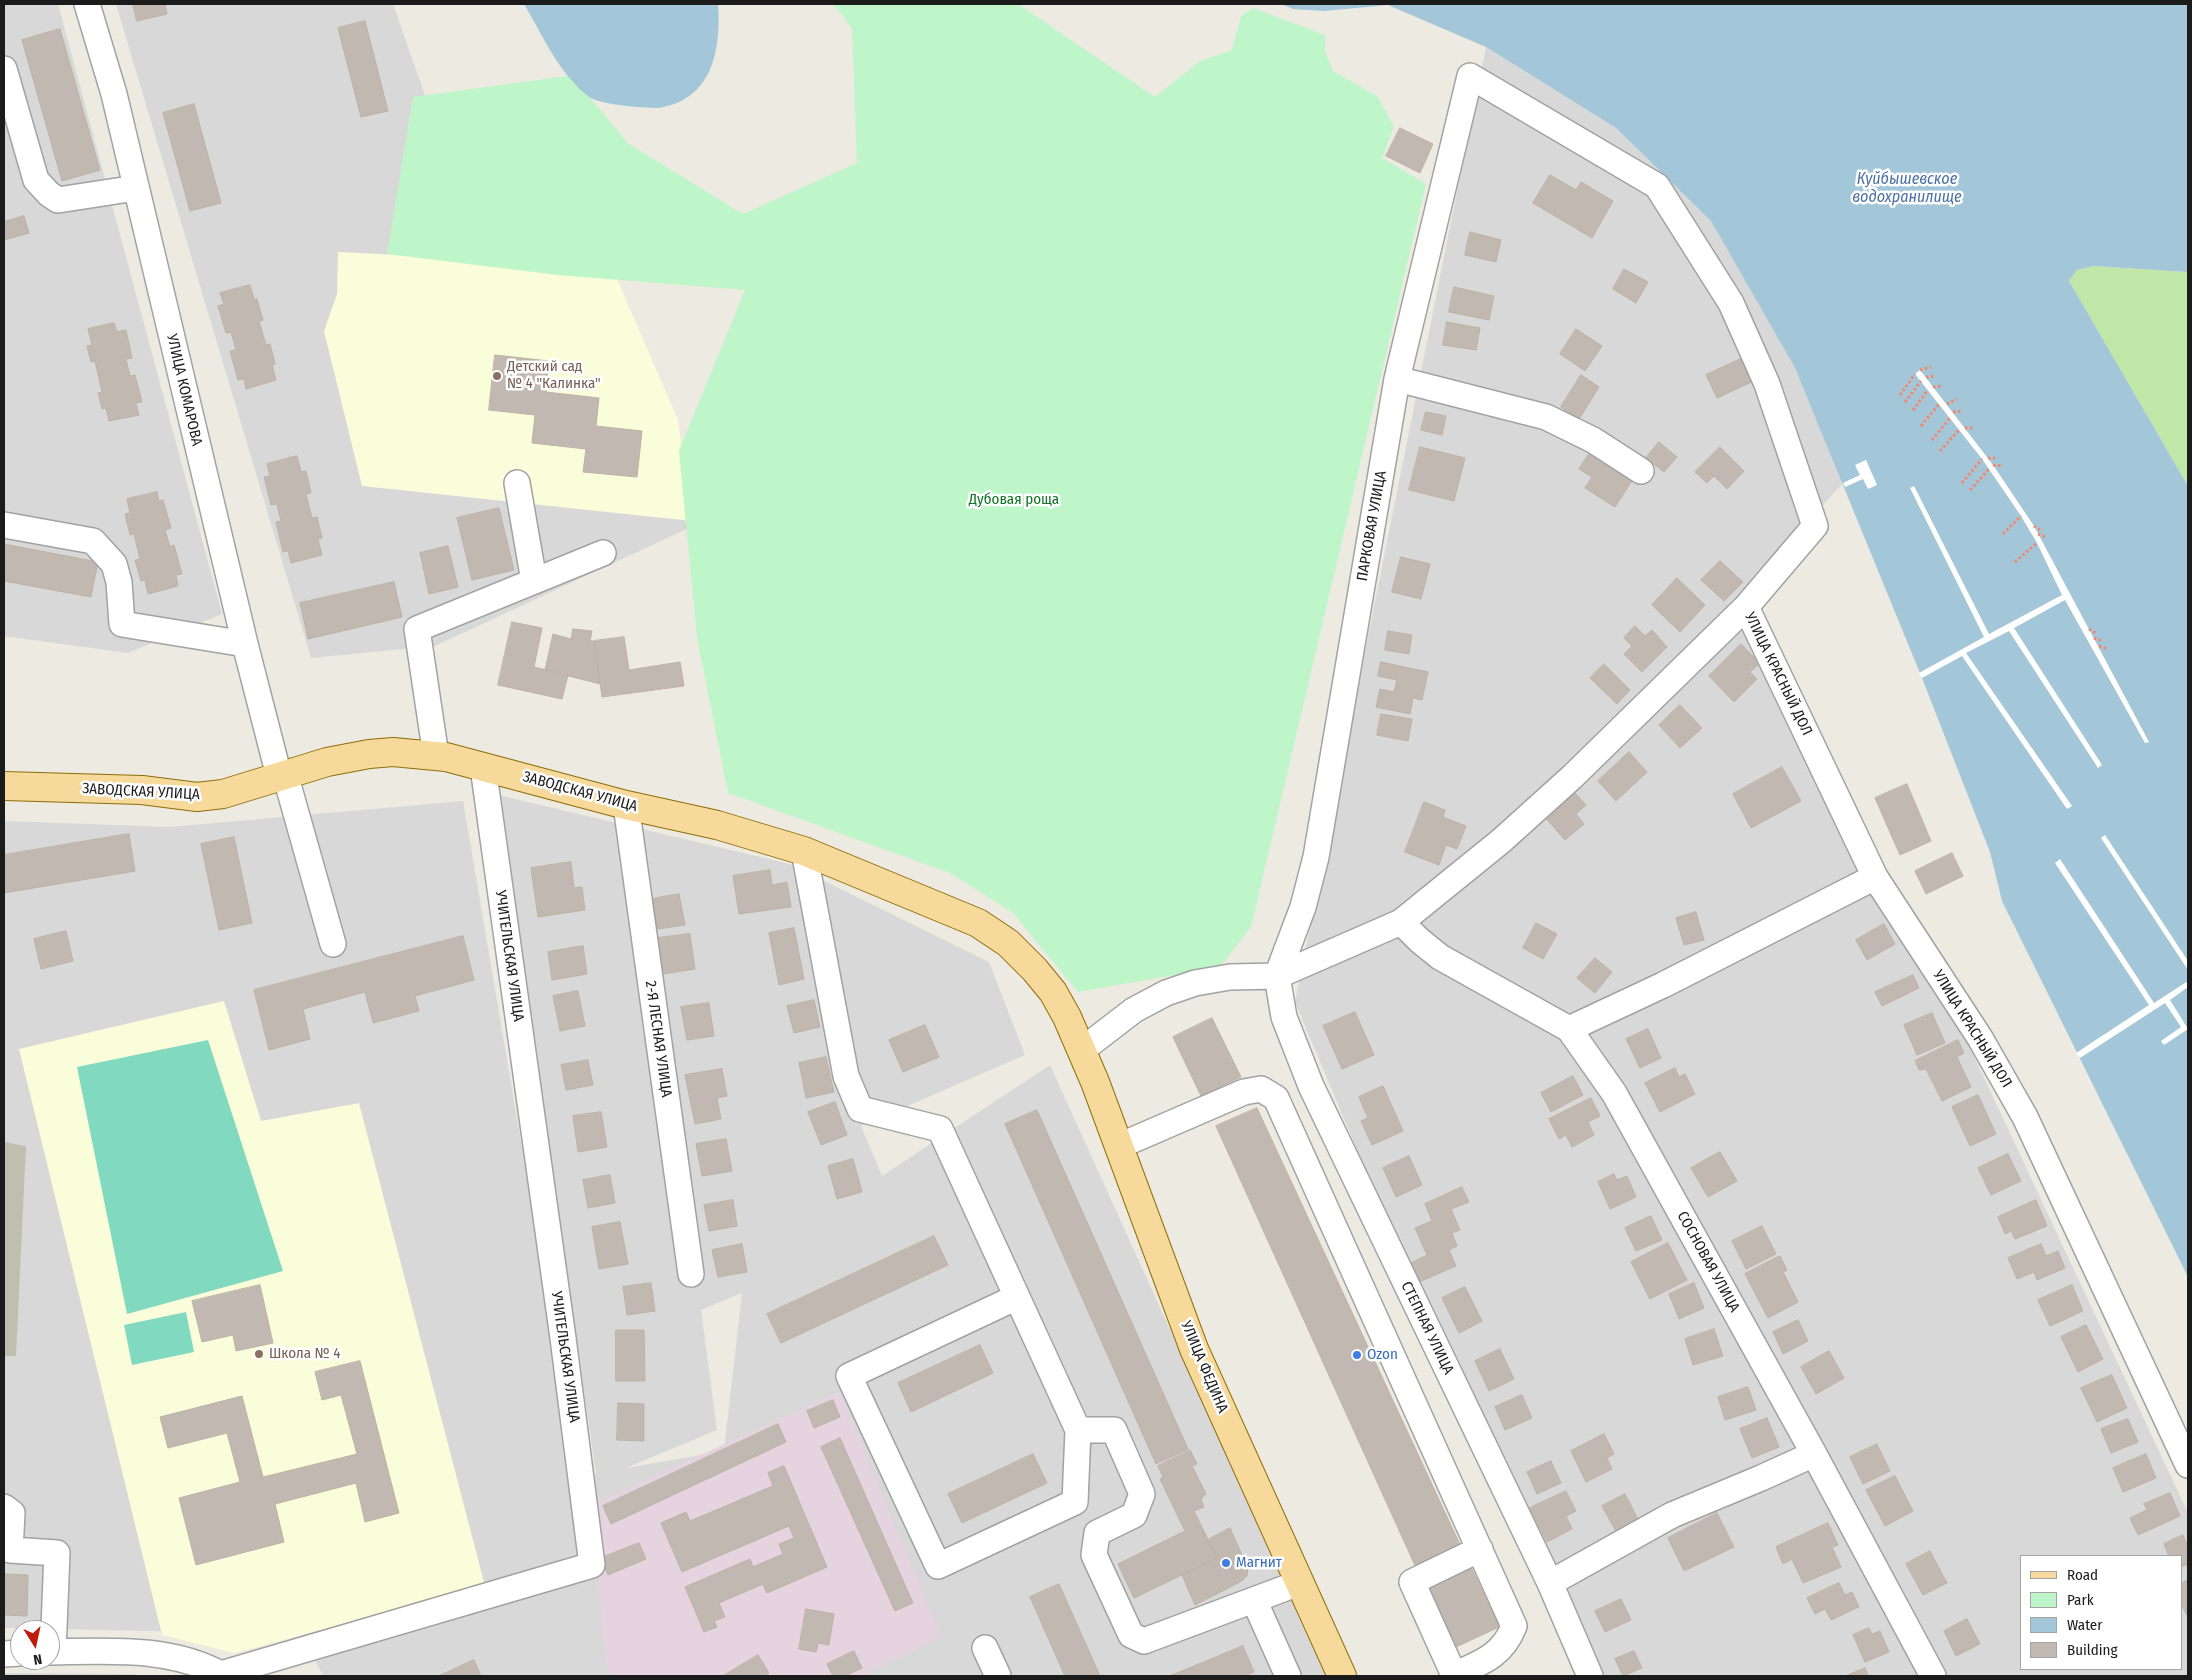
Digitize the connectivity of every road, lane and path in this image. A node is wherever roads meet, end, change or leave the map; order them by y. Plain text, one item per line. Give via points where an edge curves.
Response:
1 (87, 4) edge
2 (4, 69) edge
3 (136, 188) junction
4 (1931, 367) dead end
5 (1920, 370) dead end
6 (1915, 374) dead end
7 (1936, 376) dead end
8 (1926, 377) dead end
9 (1397, 379) junction
10 (1921, 381) dead end
11 (1940, 386) dead end
12 (1934, 387) dead end
13 (1928, 390) dead end
14 (1900, 395) dead end
15 (1957, 400) dead end
16 (1905, 402) dead end
17 (1939, 404) dead end
18 (1947, 404) dead end
19 (1913, 410) dead end
20 (1962, 411) dead end
21 (1953, 412) dead end
22 (1950, 418) dead end
23 (1921, 426) dead end
24 (1965, 428) dead end
25 (1974, 428) dead end
26 (1959, 430) dead end
27 (1932, 440) dead end
28 (1940, 451) dead end
29 (1988, 458) dead end
30 (1995, 458) dead end
31 (1982, 459) dead end
32 (1994, 465) dead end
33 (2002, 466) dead end
34 (1988, 469) dead end
35 (1640, 471) dead end
36 (517, 483) dead end
37 (1962, 483) dead end
38 (1970, 490) dead end
39 (2021, 516) dead end
40 (4, 525) edge
41 (2034, 526) dead end
42 (2040, 530) dead end
43 (2003, 534) dead end
44 (2038, 534) dead end
45 (2046, 537) dead end
46 (2038, 543) dead end
47 (603, 553) dead end
48 (2016, 562) dead end
49 (534, 582) junction
50 (1746, 607) junction
51 (2089, 629) dead end
52 (2096, 632) dead end
53 (2094, 638) dead end
54 (2103, 640) dead end
55 (245, 644) junction
56 (2099, 646) dead end
57 (2108, 649) dead end
58 (436, 756) junction
59 (483, 767) junction
60 (282, 775) junction
61 (4, 786) edge
62 (626, 805) junction
63 (804, 850) junction
64 (1876, 877) junction
65 (1401, 922) junction
66 (333, 944) dead end
67 (1277, 976) junction
68 (1569, 1030) junction
69 (1082, 1050) junction
70 (1119, 1146) junction
71 (691, 1274) dead end
72 (1017, 1297) junction
73 (1078, 1430) junction
74 (1814, 1454) junction
75 (2188, 1465) edge
76 (4, 1507) edge
77 (1480, 1549) junction
78 (1299, 1583) junction
79 (1550, 1583) junction
80 (1254, 1600) junction
81 (53, 1620) edge
82 (985, 1648) dead end
83 (60, 1652) edge
84 (222, 1675) edge
85 (998, 1676) edge
86 (1288, 1676) edge
87 (1342, 1676) edge
88 (1453, 1676) edge
89 (1590, 1676) edge
90 (1933, 1676) edge

1 - 3 street, УЛИЦА КОМАРОВА via 114,94
2 - 3 street via 36,180 50,194 58,200
3 - 55 street, УЛИЦА КОМАРОВА
4 - 5 path
6 - 14 path
7 - 8 path
9 - 35 street via 1546,417 1593,440
9 - 50 street, ПАРКОВАЯ УЛИЦА via 1470,76 1657,186 1732,303 1766,384 1815,526
9 - 67 street, ПАРКОВАЯ УЛИЦА via 1316,857 1303,907
10 - 16 path
11 - 12 path
13 - 19 path
15 - 18 path
17 - 23 path
20 - 21 path
22 - 27 path
24 - 25 path
26 - 28 path
29 - 30 path
31 - 37 path
32 - 33 path
34 - 38 path
36 - 49 street
39 - 43 path
40 - 55 street via 93,541 114,564 119,582 122,624
41 - 42 path
44 - 45 path
46 - 48 path
47 - 49 street
49 - 58 street via 417,629
50 - 64 street, УЛИЦА КРАСНЫЙ ДОЛ
50 - 65 street, УЛИЦА КРАСНЫЙ ДОЛ via 1501,841
51 - 52 path
53 - 54 path
55 - 60 street, УЛИЦА КОМАРОВА
56 - 57 path
58 - 59 main road, ЗАВОДСКАЯ УЛИЦА
58 - 60 main road, ЗАВОДСКАЯ УЛИЦА via 393,752 369,754
59 - 62 main road, ЗАВОДСКАЯ УЛИЦА
59 - 84 street, УЧИТЕЛЬСКАЯ УЛИЦА via 592,1565
60 - 61 main road, ЗАВОДСКАЯ УЛИЦА via 222,794 197,797 142,790
60 - 66 street, УЛИЦА КОМАРОВА
62 - 63 main road, ЗАВОДСКАЯ УЛИЦА via 717,825
62 - 71 street, 2-Я ЛЕСНАЯ УЛИЦА
63 - 69 main road, ЗАВОДСКАЯ УЛИЦА via 978,923 1008,943 1053,992
63 - 72 street via 846,1076 860,1109 940,1129
64 - 68 street
64 - 75 street, УЛИЦА КРАСНЫЙ ДОЛ via 1980,1038 2025,1117
65 - 67 street, УЛИЦА КРАСНЫЙ ДОЛ
65 - 68 street, СОСНОВАЯ УЛИЦА via 1440,957
67 - 69 street, УЛИЦА КРАСНЫЙ ДОЛ via 1230,977 1195,983 1166,993 1134,1010
67 - 79 street, СТЕПНАЯ УЛИЦА via 1284,1017 1310,1086
68 - 74 street, СОСНОВАЯ УЛИЦА via 1614,1093
69 - 70 main road, УЛИЦА ФЕДИНА
70 - 77 street via 1244,1092 1261,1089 1276,1098
70 - 78 main road, УЛИЦА ФЕДИНА via 1194,1349
72 - 73 street
72 - 73 street via 849,1376 938,1566 1075,1502
73 - 80 street via 1114,1430 1142,1494 1134,1514 1097,1534 1094,1555 1131,1635 1144,1641
74 - 79 street via 1672,1515
74 - 90 street, СОСНОВАЯ УЛИЦА
76 - 81 street via 12,1513 10,1550 58,1553
77 - 88 street via 1514,1626 1508,1640 1494,1656
77 - 88 street via 1412,1582
78 - 80 street
78 - 87 main road, УЛИЦА ФЕДИНА
79 - 89 street, СТЕПНАЯ УЛИЦА
80 - 86 street
82 - 85 street
83 - 84 street via 154,1652 188,1660

